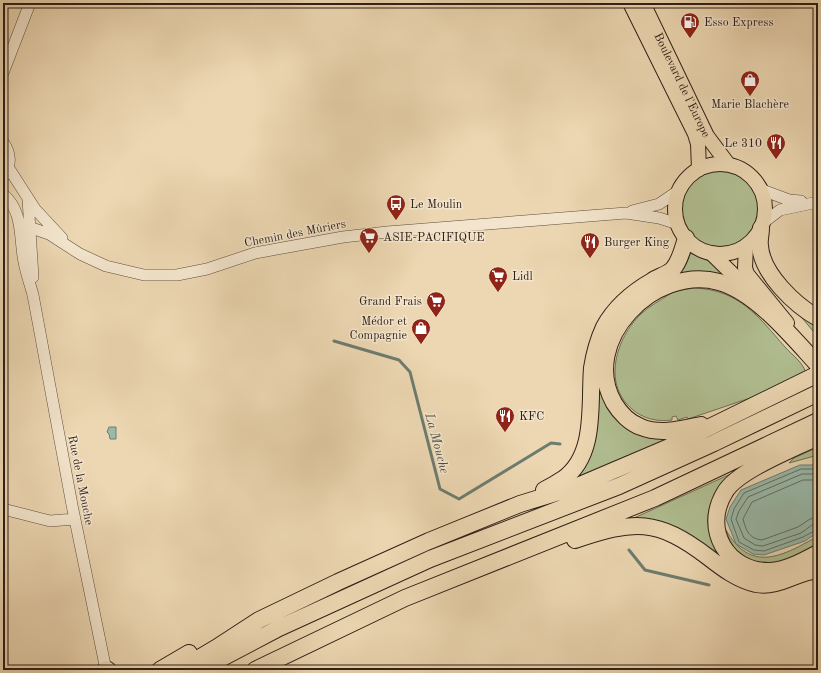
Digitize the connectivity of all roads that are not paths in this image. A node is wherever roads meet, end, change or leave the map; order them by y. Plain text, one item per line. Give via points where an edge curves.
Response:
1 (30, 3) edge
2 (630, 3) edge
3 (643, 3) edge
4 (3, 73) edge
5 (3, 142) edge
6 (728, 164) junction
7 (699, 168) junction
8 (6, 172) edge
9 (762, 190) junction
10 (678, 191) junction
11 (3, 194) edge
12 (28, 199) junction
13 (818, 202) edge
14 (626, 213) junction
15 (678, 224) junction
16 (25, 225) junction
17 (762, 225) junction
18 (686, 238) junction
19 (746, 246) junction
20 (72, 249) junction
21 (711, 253) junction
22 (818, 318) edge
23 (791, 327) junction
24 (818, 365) edge
25 (818, 374) edge
26 (818, 393) edge
27 (818, 421) edge
28 (718, 422) junction
29 (818, 437) edge
30 (520, 504) junction
31 (3, 509) edge
32 (75, 519) junction
33 (527, 548) junction
34 (818, 553) edge
35 (818, 570) edge
36 (259, 620) junction
37 (106, 670) edge
38 (160, 670) edge
39 (179, 670) edge
40 (199, 670) edge
41 (255, 670) edge

1 - 4 street
2 - 7 main road, Boulevard de l'Europe via 695,134
3 - 6 main road, Boulevard de l'Europe via 707,136
5 - 8 street via 9,154
6 - 7 main road via 718,163
6 - 9 main road via 748,173
7 - 10 main road via 683,182
8 - 12 street, Chemin des Mûriers
9 - 13 street via 789,200
9 - 17 main road via 766,210
10 - 14 street, Chemin des Mûriers via 659,204
10 - 15 main road via 675,208
11 - 16 street, Rue de la Mouche via 11,201
12 - 16 street, Rue de la Mouche
12 - 20 street, Chemin des Mûriers
13 - 17 street via 780,210
14 - 15 street, Chemin des Mûriers
14 - 20 street, Chemin des Mûriers via 343,237 255,253 207,269 177,275 144,275 122,271
15 - 18 main road
16 - 20 street, Chemin des Mûriers via 49,234
16 - 32 street, Rue de la Mouche via 24,262 34,295
17 - 19 main road via 754,239
17 - 22 highway via 760,246 765,266 797,304
18 - 21 main road via 698,248
18 - 30 highway via 679,260 672,270 638,289 622,302 604,327 592,368 589,433 574,467 564,479
19 - 21 main road via 732,252
19 - 23 main road via 747,274
21 - 23 main road
23 - 24 main road
24 - 28 highway via 784,327 753,301 719,282 681,282 661,289 642,300 626,316 614,336 607,352 609,394 629,421 641,428 675,430
25 - 28 highway
26 - 40 highway via 619,486 430,559 279,628
27 - 33 highway via 654,498
28 - 30 highway via 669,448 575,487
29 - 34 highway via 742,475 725,492 717,512 716,525 725,550 733,559 757,570 788,568
30 - 36 highway via 415,547
31 - 32 street via 50,521
32 - 37 street, Rue de la Mouche
33 - 35 highway via 550,548 600,531 640,525 654,526 678,536 735,576 756,584 779,582
33 - 41 highway via 405,598
36 - 38 highway via 232,628
36 - 39 highway

